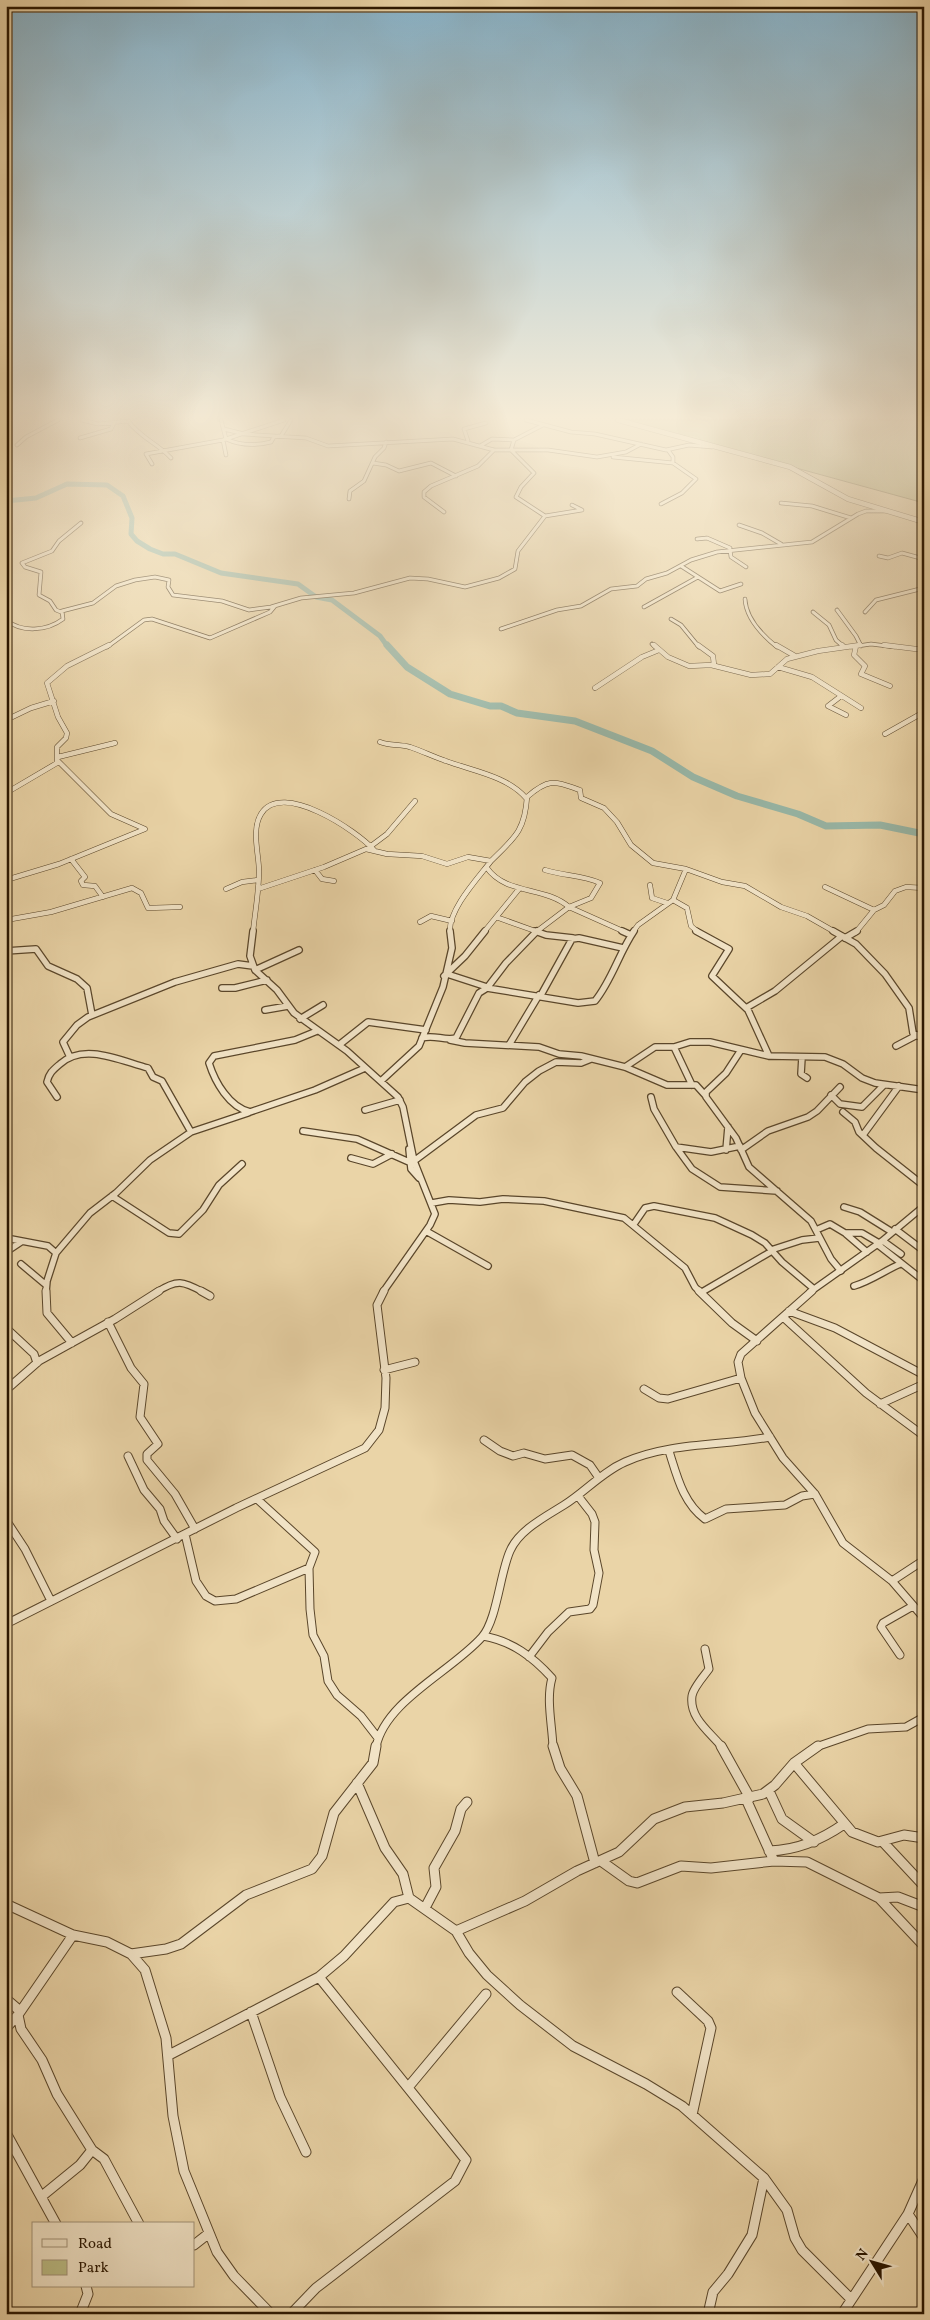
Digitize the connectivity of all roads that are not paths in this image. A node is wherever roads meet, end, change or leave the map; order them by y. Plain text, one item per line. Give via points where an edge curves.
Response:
1 (75, 528) edge
2 (536, 528) edge
3 (748, 528) edge
4 (834, 528) edge
5 (697, 538) dead end
6 (781, 544) junction
7 (732, 550) junction
8 (878, 556) dead end
9 (924, 559) edge
10 (681, 566) junction
11 (746, 567) dead end
12 (698, 577) junction
13 (741, 584) dead end
14 (924, 588) edge
15 (746, 599) dead end
16 (275, 606) junction
17 (644, 607) dead end
18 (837, 610) dead end
19 (60, 612) junction
20 (812, 612) dead end
21 (865, 612) dead end
22 (671, 619) dead end
23 (6, 620) edge
24 (501, 629) dead end
25 (652, 644) dead end
26 (858, 646) junction
27 (844, 647) junction
28 (659, 650) junction
29 (924, 650) edge
30 (796, 656) junction
31 (714, 665) junction
32 (778, 667) junction
33 (890, 686) dead end
34 (595, 688) dead end
35 (841, 696) junction
36 (54, 702) junction
37 (862, 708) dead end
38 (8, 712) dead end
39 (924, 712) edge
40 (846, 715) dead end
41 (14, 716) junction
42 (6, 720) edge
43 (885, 734) dead end
44 (380, 742) dead end
45 (115, 743) dead end
46 (58, 759) junction
47 (6, 793) edge
48 (526, 798) junction
49 (415, 801) dead end
50 (373, 848) junction
51 (70, 859) junction
52 (491, 861) junction
53 (488, 868) junction
54 (315, 870) junction
55 (544, 870) dead end
56 (686, 870) junction
57 (6, 880) edge
58 (258, 880) junction
59 (334, 881) dead end
60 (650, 885) dead end
61 (826, 887) dead end
62 (924, 888) edge
63 (226, 889) dead end
64 (258, 889) junction
65 (519, 889) junction
66 (103, 897) junction
67 (673, 900) junction
68 (667, 903) junction
69 (180, 907) dead end
70 (569, 907) junction
71 (874, 910) junction
72 (496, 917) junction
73 (6, 920) edge
74 (452, 921) junction
75 (420, 922) dead end
76 (537, 931) junction
77 (631, 935) junction
78 (843, 937) junction
79 (574, 938) junction
80 (623, 948) junction
81 (299, 950) dead end
82 (6, 951) edge
83 (254, 968) junction
84 (445, 975) junction
85 (267, 980) junction
86 (487, 987) junction
87 (222, 988) dead end
88 (540, 995) junction
89 (288, 1006) junction
90 (323, 1006) dead end
91 (746, 1008) junction
92 (265, 1010) dead end
93 (92, 1015) junction
94 (300, 1018) junction
95 (426, 1030) junction
96 (317, 1031) junction
97 (917, 1035) junction
98 (422, 1038) junction
99 (924, 1039) edge
100 (450, 1040) junction
101 (339, 1045) junction
102 (508, 1046) junction
103 (896, 1046) dead end
104 (674, 1047) junction
105 (741, 1050) junction
106 (69, 1055) junction
107 (769, 1056) junction
108 (802, 1057) junction
109 (591, 1058) junction
110 (625, 1067) junction
111 (365, 1068) junction
112 (807, 1078) dead end
113 (381, 1081) junction
114 (692, 1085) junction
115 (883, 1086) junction
116 (899, 1086) junction
117 (700, 1087) junction
118 (840, 1087) dead end
119 (709, 1088) junction
120 (924, 1090) edge
121 (705, 1095) junction
122 (831, 1095) junction
123 (57, 1097) dead end
124 (650, 1097) dead end
125 (400, 1100) junction
126 (365, 1110) dead end
127 (248, 1112) junction
128 (843, 1112) dead end
129 (728, 1127) junction
130 (303, 1131) dead end
131 (191, 1132) junction
132 (863, 1135) junction
133 (676, 1147) junction
134 (740, 1148) junction
135 (726, 1150) junction
136 (392, 1154) junction
137 (351, 1158) dead end
138 (411, 1162) junction
139 (242, 1164) dead end
140 (924, 1186) edge
141 (777, 1191) junction
142 (112, 1196) junction
143 (432, 1203) junction
144 (924, 1206) edge
145 (844, 1207) dead end
146 (634, 1224) junction
147 (816, 1230) junction
148 (426, 1231) junction
149 (893, 1231) junction
150 (845, 1233) junction
151 (6, 1238) edge
152 (819, 1238) junction
153 (21, 1242) junction
154 (880, 1243) junction
155 (771, 1251) junction
156 (924, 1251) edge
157 (6, 1252) edge
158 (867, 1252) junction
159 (56, 1253) junction
160 (901, 1254) dead end
161 (21, 1264) dead end
162 (900, 1264) junction
163 (488, 1266) dead end
164 (841, 1271) junction
165 (924, 1281) edge
166 (46, 1285) junction
167 (854, 1286) dead end
168 (814, 1289) junction
169 (702, 1292) junction
170 (210, 1296) dead end
171 (789, 1311) junction
172 (783, 1317) junction
173 (108, 1322) junction
174 (6, 1328) edge
175 (756, 1341) junction
176 (72, 1343) junction
177 (416, 1362) dead end
178 (37, 1363) junction
179 (384, 1370) junction
180 (924, 1375) edge
181 (741, 1378) junction
182 (924, 1384) edge
183 (644, 1389) dead end
184 (6, 1390) edge
185 (880, 1404) junction
186 (923, 1434) edge
187 (770, 1437) junction
188 (484, 1440) dead end
189 (669, 1451) junction
190 (128, 1456) dead end
191 (599, 1478) junction
192 (815, 1494) junction
193 (578, 1496) junction
194 (257, 1499) junction
195 (6, 1520) edge
196 (195, 1529) junction
197 (185, 1534) junction
198 (177, 1539) junction
199 (924, 1560) edge
200 (308, 1568) junction
201 (892, 1581) junction
202 (52, 1601) junction
203 (913, 1606) junction
204 (924, 1618) edge
205 (6, 1624) edge
206 (483, 1636) junction
207 (704, 1649) dead end
208 (900, 1654) dead end
209 (529, 1657) junction
210 (924, 1717) edge
211 (378, 1738) junction
212 (794, 1763) junction
213 (357, 1784) junction
214 (769, 1791) junction
215 (748, 1798) junction
216 (467, 1802) dead end
217 (844, 1824) junction
218 (924, 1838) edge
219 (814, 1842) junction
220 (883, 1842) junction
221 (769, 1851) junction
222 (774, 1861) junction
223 (598, 1862) junction
224 (924, 1886) edge
225 (409, 1898) junction
226 (879, 1898) junction
227 (6, 1904) edge
228 (924, 1907) edge
229 (425, 1908) junction
230 (456, 1931) junction
231 (73, 1935) junction
232 (924, 1946) edge
233 (131, 1954) junction
234 (319, 1977) junction
235 (676, 1992) dead end
236 (486, 1994) dead end
237 (6, 2000) edge
238 (251, 2012) junction
239 (19, 2013) junction
240 (6, 2028) edge
241 (169, 2055) junction
242 (406, 2084) junction
243 (692, 2116) junction
244 (6, 2133) edge
245 (92, 2150) junction
246 (306, 2152) dead end
247 (764, 2178) junction
248 (924, 2178) edge
249 (42, 2196) junction
250 (908, 2214) junction
251 (55, 2222) edge
252 (138, 2222) edge
253 (208, 2234) junction
254 (924, 2238) edge
255 (195, 2244) edge
256 (86, 2288) edge
257 (851, 2299) junction
258 (80, 2314) edge
259 (271, 2314) edge
260 (291, 2314) edge
261 (708, 2314) edge
262 (842, 2314) edge

1 - 19 street via 52,551 22,563 41,572 39,595
2 - 16 street via 518,551 515,568 499,578 458,588 428,579 410,578 354,594 301,598
3 - 6 street
4 - 6 street via 812,542
5 - 7 street via 707,538
6 - 7 street
7 - 10 street via 697,558
7 - 11 street via 731,557
8 - 9 street via 888,558 902,553
10 - 12 street
10 - 24 street via 646,579 637,586 611,589 581,606 558,610
12 - 13 street via 720,591
12 - 17 street
14 - 21 street via 876,600
15 - 30 street via 745,610 757,627 776,646
16 - 19 street via 246,610 222,601 179,597 170,593 169,580 155,577 120,585 93,604
16 - 36 street via 262,616 210,638 152,619 144,620 108,646 72,663 51,679 47,686
18 - 26 street via 843,622 857,636
19 - 23 street via 63,619 45,629 10,624
20 - 27 street via 828,625
22 - 31 street via 702,650 713,656
25 - 28 street
26 - 27 street
26 - 29 street
26 - 33 street via 855,658 865,666 860,674
27 - 30 street
28 - 31 street via 689,666
28 - 34 street via 644,654 611,681
30 - 32 street
31 - 32 street via 751,675 767,675
32 - 35 street via 812,677
35 - 37 street
35 - 40 street via 828,706
36 - 41 street
36 - 46 street via 67,733 57,747
38 - 41 street
39 - 43 street
41 - 42 street
44 - 48 street via 408,746 467,766 518,789
45 - 46 street
46 - 47 street via 52,768
46 - 51 street via 112,814 145,830
48 - 52 street via 526,812 519,833
48 - 56 street via 548,782 563,782 580,790 581,798 604,808 631,845 649,861
49 - 50 street
50 - 52 street via 387,854 422,856 447,864 470,857
50 - 54 street
50 - 58 street via 365,839 321,814 290,802 282,803 260,816 256,834
51 - 57 street
51 - 66 street via 85,877 81,881 83,885 95,886
52 - 53 street
53 - 65 street via 492,875
53 - 74 street via 469,889
54 - 59 street via 322,879
54 - 64 street
55 - 70 street via 565,876 588,877 600,883 591,898
56 - 67 street
56 - 78 street via 745,886
58 - 63 street
58 - 64 street
60 - 68 street via 652,898
61 - 71 street
62 - 71 street via 900,888 884,905
64 - 83 street via 250,956
65 - 70 street via 531,889
65 - 72 street
66 - 69 street via 133,888 141,893 148,908
66 - 73 street via 45,914
67 - 68 street
67 - 91 street via 687,908 693,930 728,949 712,976
68 - 77 street via 638,925
70 - 76 street
70 - 77 street
71 - 78 street via 857,931
72 - 76 street
72 - 84 street via 473,947
74 - 75 street via 431,916
74 - 84 street via 452,948
76 - 79 street
76 - 86 street
77 - 80 street
78 - 91 street via 775,991
78 - 97 street via 860,946 889,979 912,1013 912,1030
79 - 80 street
79 - 88 street
80 - 88 street via 605,988 594,1001 578,1003
81 - 83 street
82 - 93 street via 36,949 47,966 82,982 89,994
83 - 85 street
83 - 93 street via 240,963 217,969
84 - 86 street
84 - 95 street via 436,1011
85 - 87 street
85 - 89 street
86 - 88 street
86 - 100 street via 479,993 457,1036
88 - 102 street
89 - 92 street
89 - 94 street
90 - 94 street
91 - 107 street
93 - 106 street via 78,1024 64,1040 63,1046
94 - 96 street
95 - 98 street
95 - 101 street via 368,1022
96 - 101 street
96 - 127 street via 295,1040 224,1053 211,1059 209,1065 217,1082 236,1106
97 - 99 street
97 - 103 street
98 - 100 street via 435,1035
98 - 113 street via 411,1055
100 - 102 street
101 - 111 street
102 - 109 street via 540,1047 559,1054
104 - 105 street via 690,1042 710,1042
104 - 110 street via 655,1047
104 - 114 street
105 - 107 street
105 - 119 street via 726,1073
106 - 123 street via 47,1075
106 - 131 street via 93,1052 145,1066 153,1077 162,1081
107 - 108 street
108 - 112 street via 801,1074
108 - 115 street via 819,1056 837,1061 862,1078
109 - 110 street
109 - 138 street via 581,1062 556,1062 532,1075 503,1108 476,1115
110 - 114 street via 663,1084
111 - 113 street
111 - 127 street via 315,1090
113 - 125 street
114 - 117 street
115 - 116 street
115 - 122 street via 862,1107 840,1104
116 - 120 street
116 - 132 street
117 - 119 street
117 - 121 street
118 - 122 street
119 - 121 street
121 - 129 street
122 - 134 street via 808,1117 768,1131
124 - 133 street
125 - 126 street
125 - 138 street
127 - 131 street
128 - 132 street
129 - 134 street
129 - 135 street
130 - 136 street via 357,1139
131 - 142 street via 150,1160
132 - 140 street
133 - 135 street via 711,1152
133 - 141 street via 692,1169 720,1186
134 - 135 street
134 - 141 street via 749,1167
136 - 137 street via 375,1164
136 - 138 street
138 - 143 street
139 - 142 street via 219,1185 203,1210 179,1234 168,1233
141 - 147 street via 803,1212
142 - 159 street via 85,1218
143 - 146 street via 504,1199 544,1201 616,1215
143 - 148 street via 435,1214
144 - 149 street
145 - 149 street via 860,1212
146 - 155 street via 648,1207 694,1212 752,1235
146 - 169 street via 685,1268 689,1279
147 - 150 street via 830,1224
147 - 152 street
148 - 163 street
148 - 179 street via 386,1286 377,1305
149 - 154 street
149 - 156 street
150 - 154 street via 860,1233
150 - 158 street
151 - 153 street
152 - 155 street via 802,1240
152 - 164 street
153 - 157 street
153 - 159 street via 48,1246
154 - 158 street
154 - 160 street
154 - 162 street
155 - 168 street
155 - 169 street
158 - 164 street
159 - 166 street
161 - 166 street
162 - 165 street
162 - 167 street
164 - 168 street
166 - 176 street via 47,1313
168 - 171 street
169 - 175 street
170 - 173 street via 185,1282 172,1283
171 - 172 street
171 - 180 street via 848,1334
172 - 175 street
172 - 185 street
173 - 176 street
173 - 196 street via 131,1368 144,1382 140,1418 158,1444 147,1454 147,1460 175,1494
174 - 178 street via 34,1354
175 - 181 street via 741,1354 738,1362
176 - 178 street
177 - 179 street
178 - 184 street
179 - 194 street via 386,1408 379,1430 368,1445
181 - 183 street via 668,1399 659,1398
181 - 187 street
182 - 185 street
185 - 186 street
187 - 189 street
187 - 192 street via 790,1467
188 - 191 street via 500,1452 513,1456 524,1454 545,1459 572,1455 590,1466
189 - 191 street via 627,1461
189 - 192 street via 686,1495 705,1519 726,1508 785,1505 802,1496
190 - 198 street via 144,1490 160,1508 164,1521
191 - 193 street
192 - 201 street via 843,1543
193 - 206 street via 530,1527 510,1550
193 - 209 street via 595,1522 594,1550 599,1573 593,1605 590,1609 569,1612
194 - 196 street
194 - 200 street via 313,1549 314,1556
195 - 202 street
196 - 197 street
197 - 198 street
197 - 200 street via 194,1581 198,1589 216,1601 236,1599
198 - 202 street
199 - 201 street
200 - 211 street via 313,1635 324,1656 328,1681
201 - 203 street
202 - 205 street
203 - 204 street
203 - 208 street via 881,1627
206 - 209 street via 508,1642
206 - 211 street via 391,1716
207 - 215 street via 709,1669 692,1695 696,1717 700,1726 724,1749
209 - 223 street via 552,1678 548,1692 554,1749 560,1768 577,1796
210 - 212 street via 906,1727 868,1729 837,1738 808,1751
211 - 213 street via 373,1763
212 - 214 street
212 - 217 street
213 - 225 street via 385,1848 403,1874
213 - 233 street via 334,1813 322,1856 312,1869 246,1895 181,1944
214 - 215 street
214 - 219 street via 782,1819
215 - 221 street
215 - 223 street via 679,1808 654,1819 627,1847
216 - 229 street via 434,1868 436,1887
217 - 219 street
217 - 220 street via 862,1837
218 - 220 street via 904,1834
219 - 221 street via 791,1850
220 - 224 street
221 - 222 street
222 - 223 street via 711,1868 681,1866 637,1883
222 - 226 street via 807,1862
223 - 230 street via 525,1901
225 - 229 street
225 - 234 street via 394,1902 344,1956
226 - 228 street via 898,1897
226 - 232 street
227 - 231 street
229 - 230 street
230 - 243 street via 487,1975 520,2005 573,2046 646,2084
231 - 233 street via 107,1942
231 - 239 street
233 - 241 street via 145,1970
234 - 238 street
234 - 242 street
235 - 243 street via 711,2028
236 - 242 street via 410,2085
237 - 239 street
238 - 241 street
238 - 246 street via 280,2097
239 - 240 street
239 - 245 street via 21,2029
241 - 253 street via 176,2144
242 - 260 street via 466,2160 465,2165 455,2181 316,2288
243 - 247 street
244 - 249 street
245 - 249 street via 80,2165
245 - 252 street via 104,2159
247 - 257 street via 787,2210 802,2250
247 - 261 street via 752,2235 713,2292
248 - 250 street
249 - 251 street
250 - 254 street
250 - 257 street
253 - 255 street
253 - 259 street via 234,2276
256 - 258 street via 88,2294
257 - 262 street

